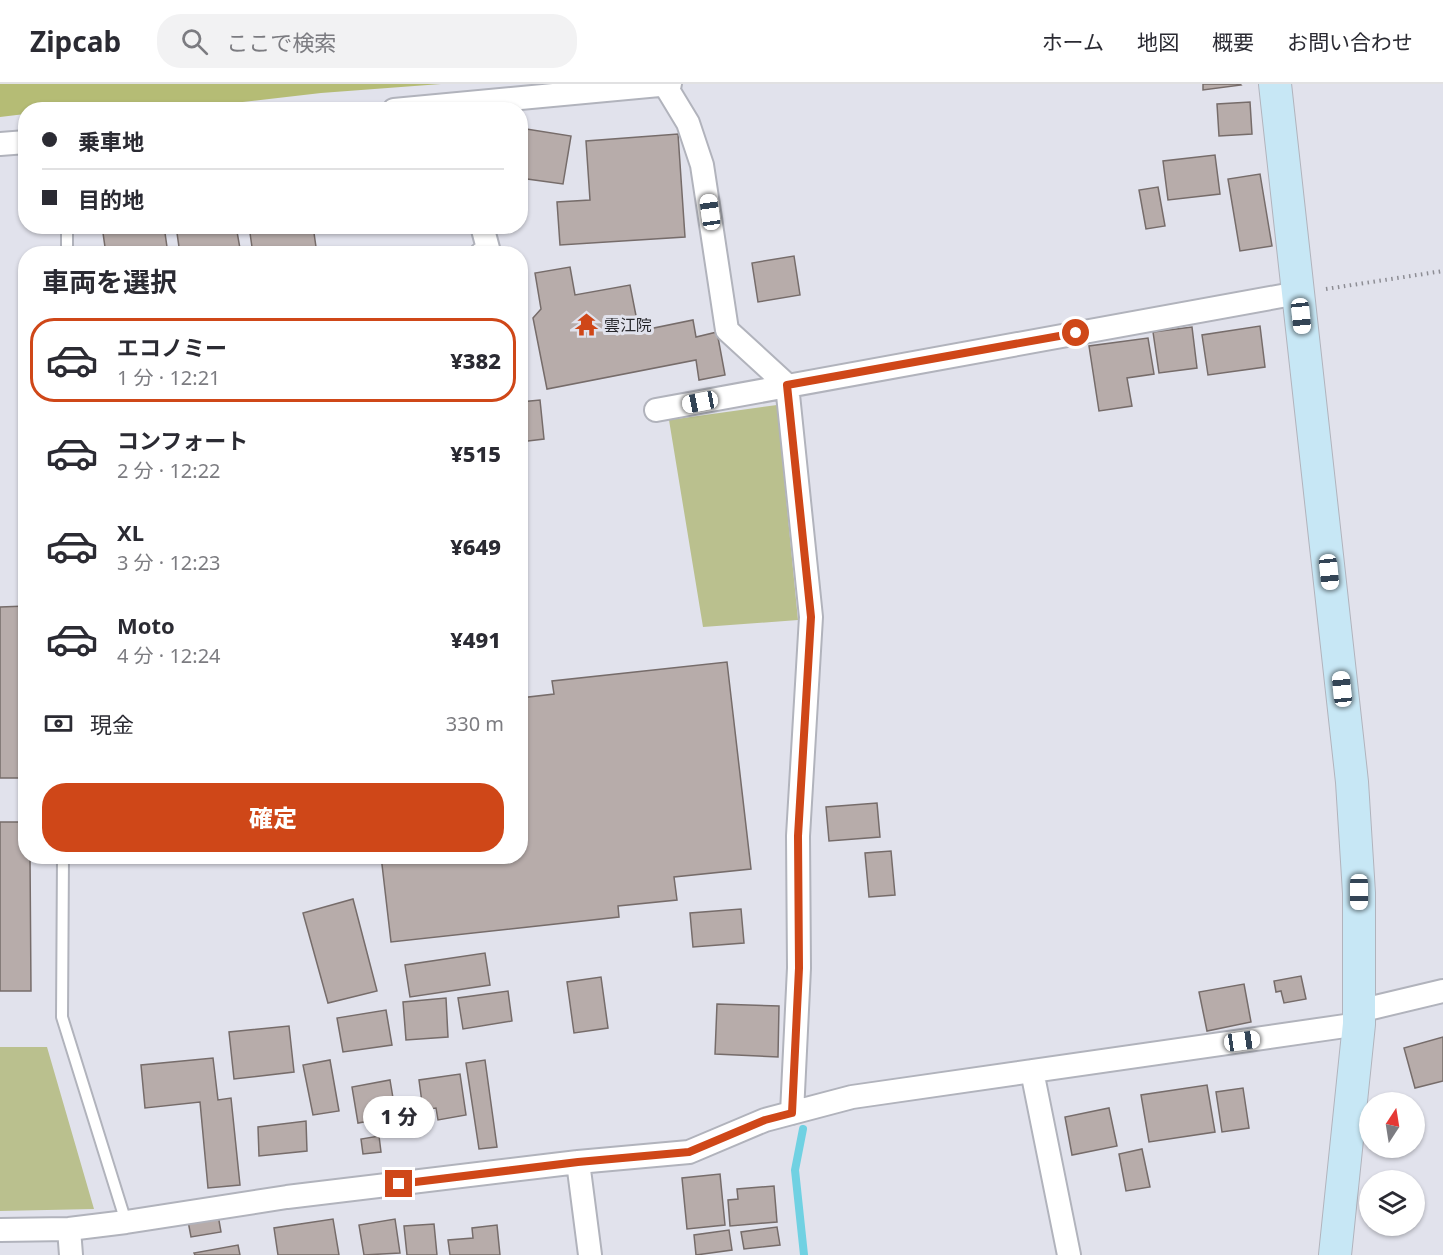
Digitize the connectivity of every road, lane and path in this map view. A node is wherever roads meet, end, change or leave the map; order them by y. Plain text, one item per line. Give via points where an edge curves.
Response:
1 (670, 84) edge
2 (1275, 84) edge
3 (665, 85) edge
4 (528, 102) edge
5 (18, 143) edge
6 (0, 144) edge
7 (1443, 271) edge
8 (1298, 293) junction
9 (787, 385) junction
10 (656, 410) dead end
11 (63, 864) edge
12 (1443, 991) edge
13 (1359, 1017) junction
14 (1032, 1071) junction
15 (792, 1113) junction
16 (578, 1162) junction
17 (126, 1222) junction
18 (69, 1229) junction
19 (0, 1230) edge
20 (71, 1255) edge
21 (590, 1255) edge
22 (1069, 1255) edge
23 (1335, 1255) edge

1 - 3 street
2 - 8 street
3 - 4 street
3 - 9 street via 688,123 702,165 727,330
5 - 6 street
7 - 8 path
8 - 9 street
8 - 13 street via 1353,782 1359,892
9 - 10 street
9 - 15 street via 811,617 798,836 799,968
11 - 17 lane via 62,1017
12 - 13 street
13 - 14 street
13 - 23 street
14 - 15 street via 852,1097
14 - 22 street
15 - 16 street via 765,1120 689,1152
16 - 17 street via 287,1197
16 - 21 street
17 - 18 street
18 - 19 street
18 - 20 street

